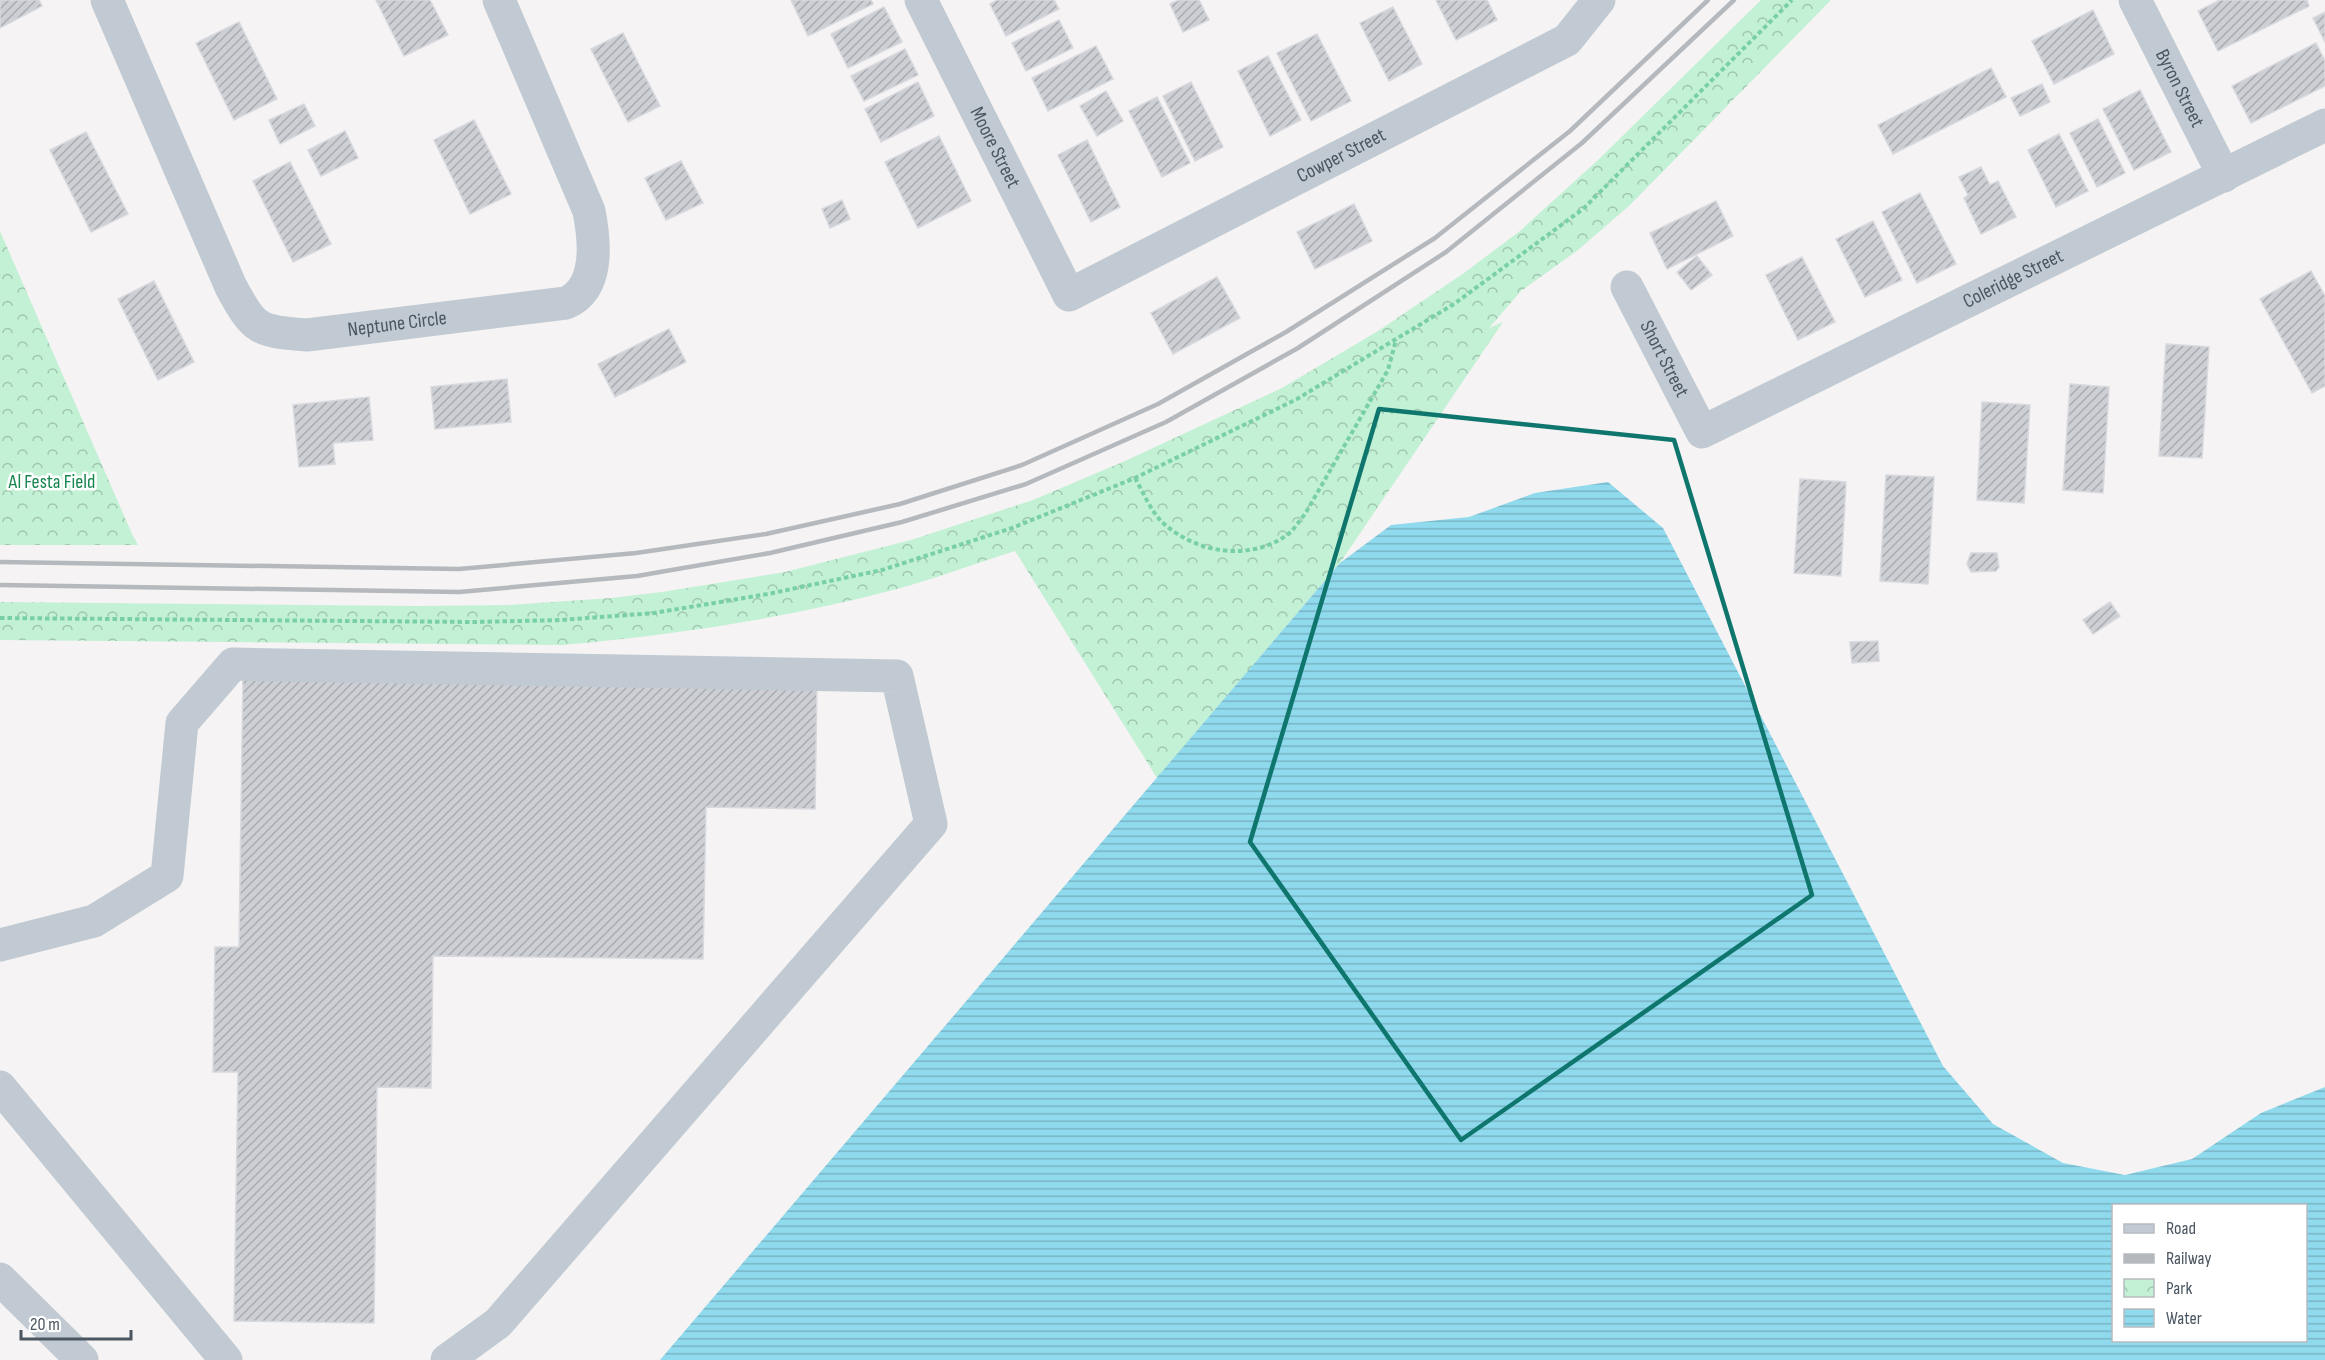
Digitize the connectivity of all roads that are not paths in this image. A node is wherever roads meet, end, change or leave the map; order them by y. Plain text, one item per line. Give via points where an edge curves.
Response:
1 (107, 0) edge
2 (499, 0) edge
3 (921, 0) edge
4 (1599, 0) edge
5 (2135, 0) edge
6 (2325, 125) edge
7 (2224, 176) junction
8 (1628, 287) dead end
9 (1069, 295) joint
10 (1702, 432) joint
11 (0, 945) edge
12 (0, 1087) edge
13 (0, 1279) edge
14 (82, 1360) edge
15 (226, 1360) edge
16 (447, 1360) edge

1 - 2 street, Neptune Circle via 248,318 266,332 307,335 566,303 579,297 588,283 592,272 589,211
3 - 9 street, Moore Street
4 - 9 street, Cowper Street via 1567,40
5 - 7 street, Byron Street
6 - 7 street, Coleridge Street
7 - 10 street, Coleridge Street
8 - 10 street, Short Street
11 - 16 street via 94,921 167,876 182,723 233,664 897,676 931,824 498,1323
12 - 15 street
13 - 14 street

